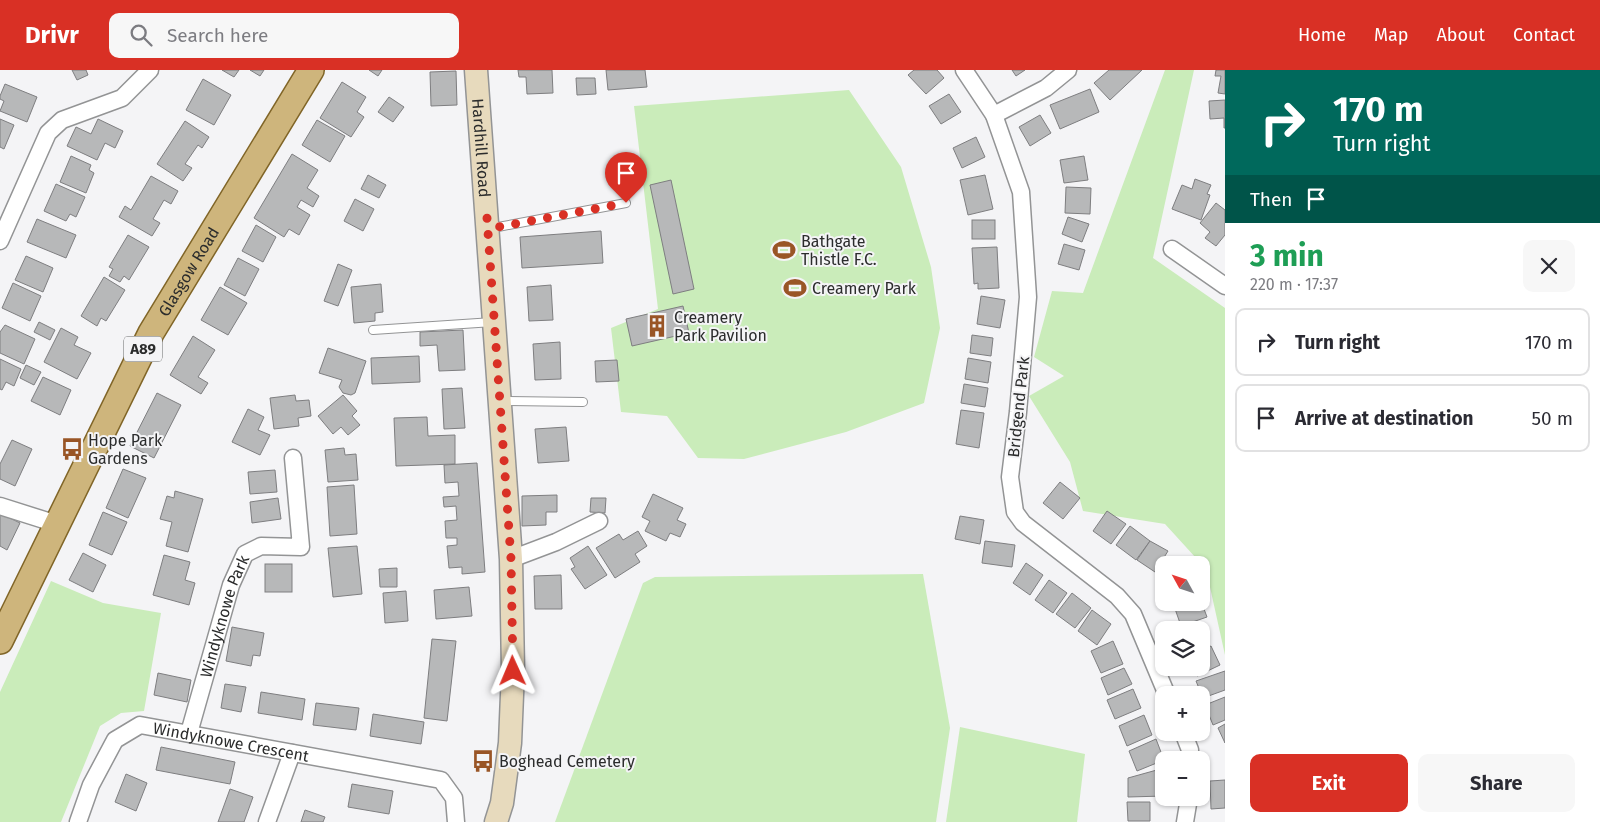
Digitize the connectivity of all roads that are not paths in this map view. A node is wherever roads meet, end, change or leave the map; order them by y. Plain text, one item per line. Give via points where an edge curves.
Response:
1 (150, 70) edge
2 (311, 70) edge
3 (476, 70) edge
4 (964, 70) edge
5 (1068, 70) edge
6 (994, 115) junction
7 (626, 203) dead end
8 (487, 218) junction
9 (0, 241) edge
10 (1172, 249) dead end
11 (1225, 286) edge
12 (494, 322) junction
13 (373, 330) dead end
14 (500, 401) junction
15 (583, 402) dead end
16 (293, 458) dead end
17 (0, 506) edge
18 (599, 522) dead end
19 (57, 524) junction
20 (511, 559) junction
21 (0, 641) edge
22 (1163, 686) edge
23 (189, 733) junction
24 (292, 753) junction
25 (1188, 806) edge
26 (78, 822) edge
27 (266, 822) edge
28 (456, 822) edge
29 (496, 822) edge
30 (1185, 822) edge

1 - 9 street via 122,98 62,120 48,133
2 - 19 main road, Glasgow Road / A89 via 151,333
3 - 8 main road, Hardhill Road
4 - 6 street, Bridgend Park
5 - 6 street via 1046,88
6 - 22 street, Bridgend Park via 1021,192 1028,297 1010,477 1015,512 1023,523 1118,596 1133,614
7 - 8 lane via 498,227
8 - 12 main road, Hardhill Road
10 - 11 street
12 - 13 lane
12 - 14 main road, Hardhill Road
14 - 15 lane
14 - 20 main road, Hardhill Road
16 - 23 street, Windyknowe Park via 301,547 261,546 245,554 231,585
17 - 19 street
18 - 20 street
19 - 21 main road, Glasgow Road / A89
20 - 29 main road, Hardhill Road via 513,671 510,744 502,803
23 - 24 street, Windyknowe Crescent
23 - 26 street, Windyknowe Crescent via 140,725 116,740 91,785
24 - 27 street
24 - 28 street, Windyknowe Crescent via 441,780 454,798
25 - 30 street

